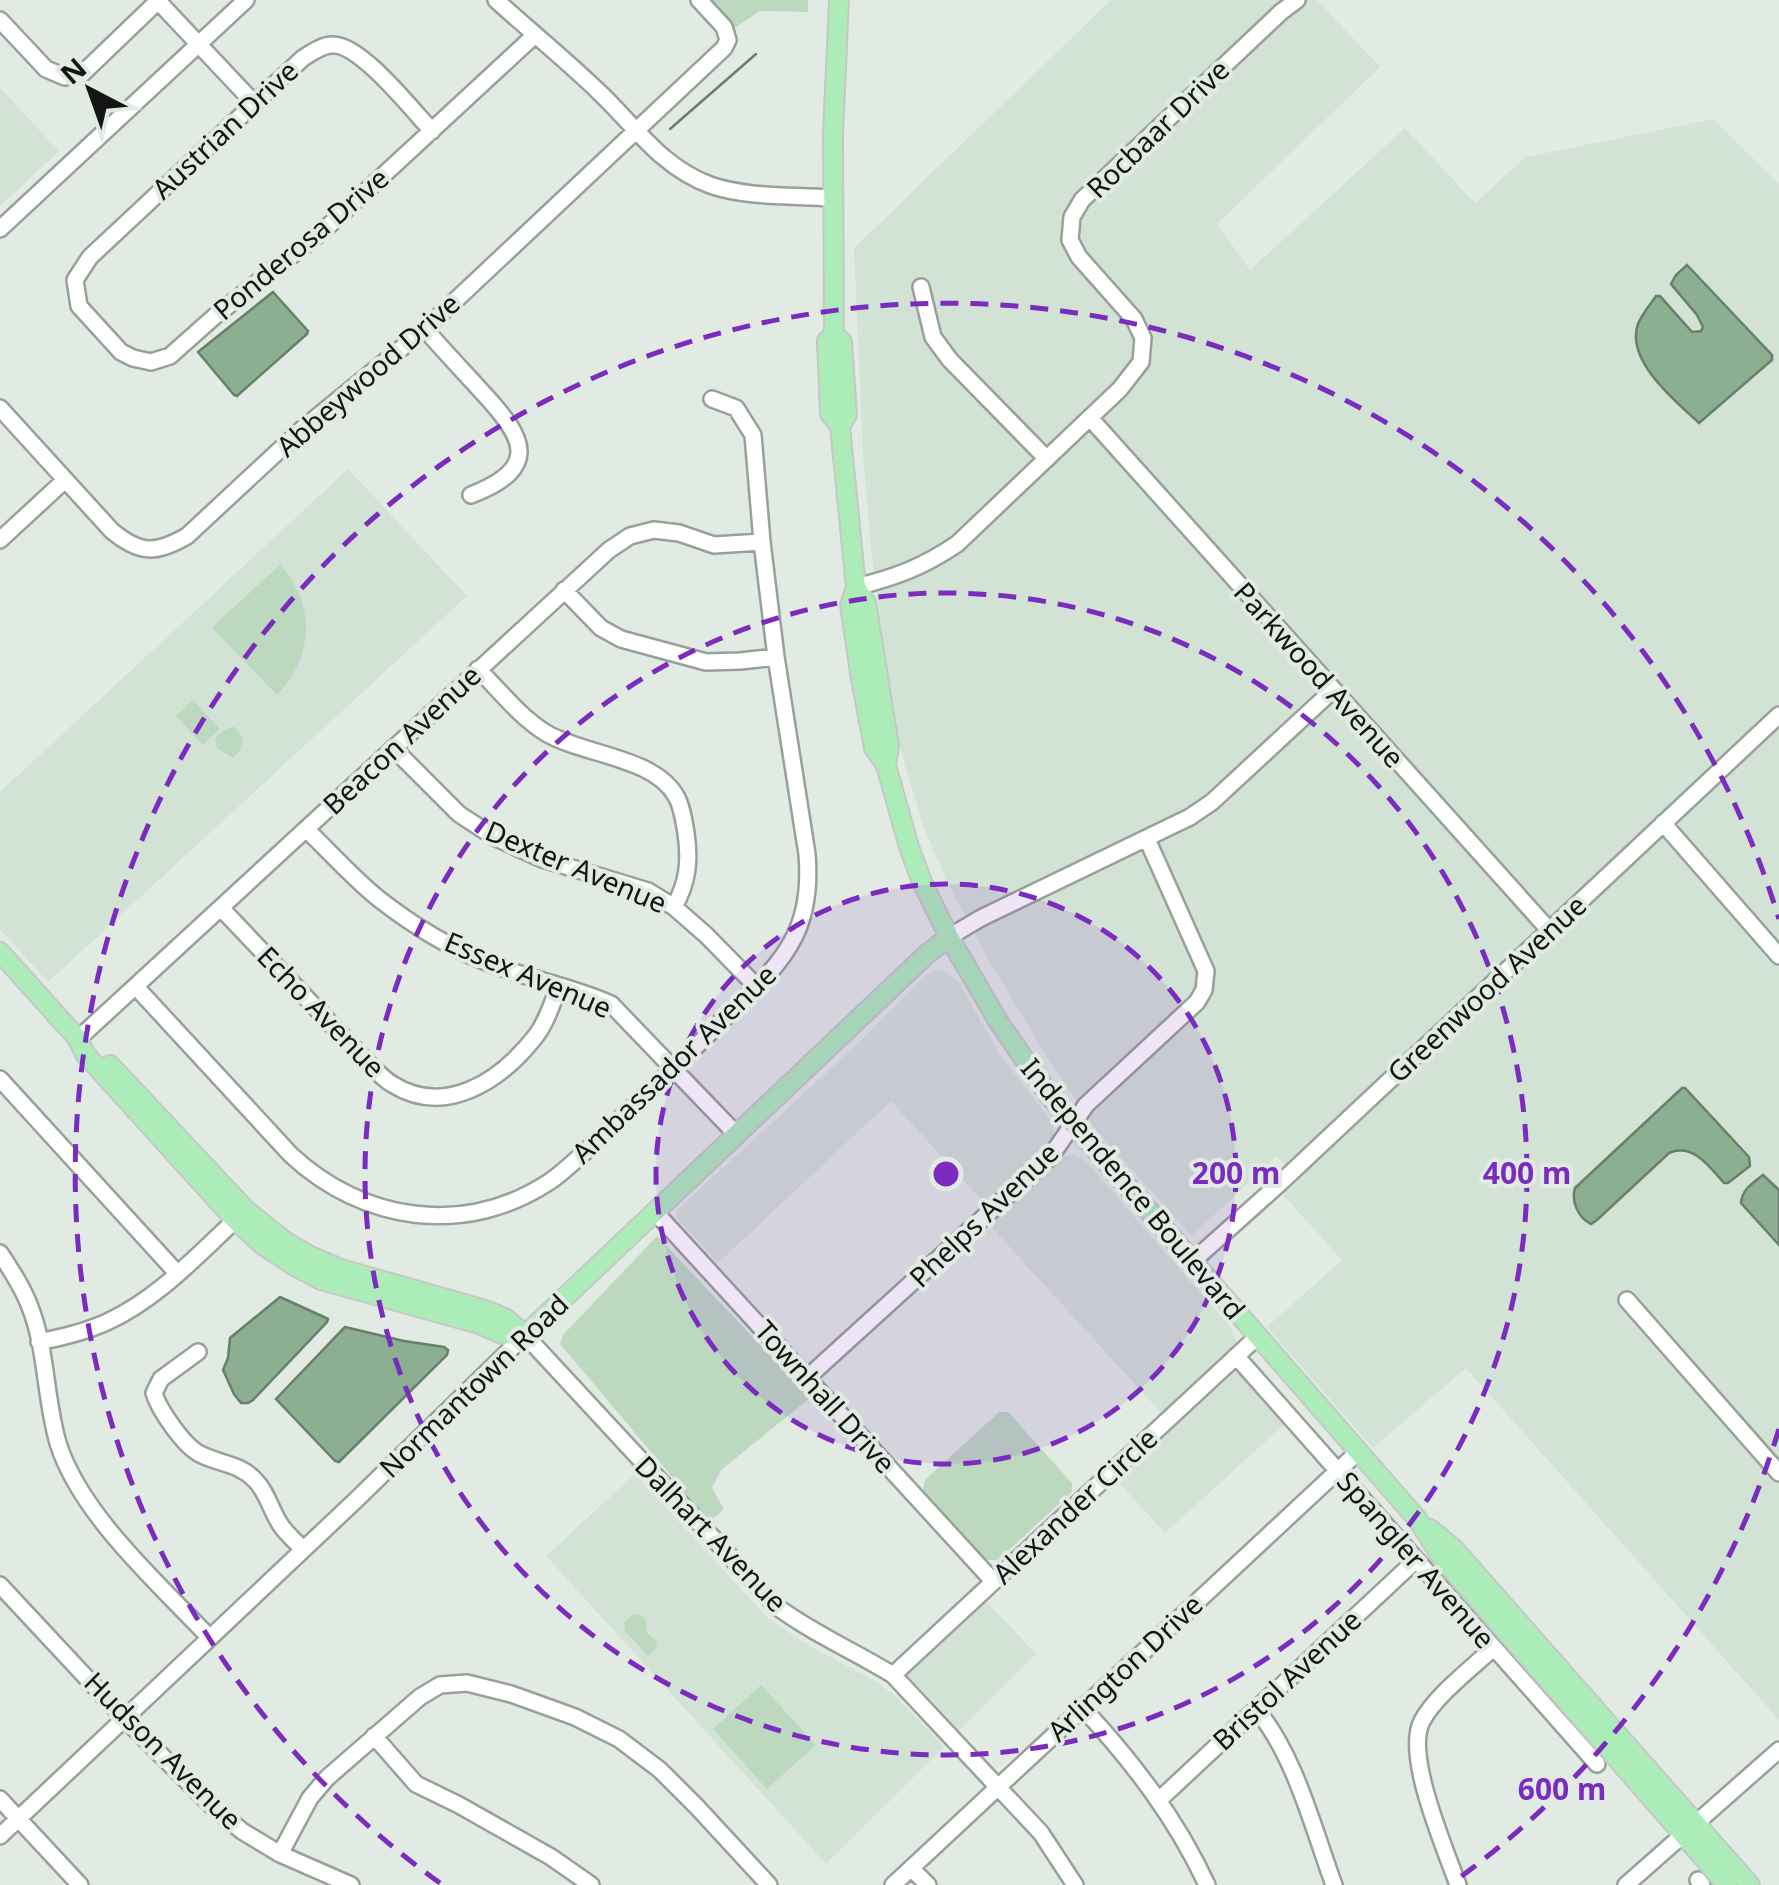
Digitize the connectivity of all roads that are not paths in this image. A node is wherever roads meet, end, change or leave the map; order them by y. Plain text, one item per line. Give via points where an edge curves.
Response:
1 (158, 0) edge
2 (246, 0) edge
3 (496, 0) edge
4 (699, 0) edge
5 (838, 0) edge
6 (1297, 0) edge
7 (0, 20) edge
8 (534, 35) junction
9 (198, 44) junction
10 (254, 103) junction
11 (432, 131) junction
12 (636, 133) junction
13 (832, 198) junction
14 (0, 229) edge
15 (75, 280) joint
16 (922, 288) dead end
17 (425, 329) junction
18 (712, 399) dead end
19 (0, 408) edge
20 (1090, 418) junction
21 (1046, 459) junction
22 (65, 480) junction
23 (471, 495) dead end
24 (0, 540) edge
25 (762, 542) junction
26 (856, 586) junction
27 (564, 590) junction
28 (776, 657) junction
29 (478, 670) junction
30 (1333, 690) junction
31 (1779, 714) edge
32 (393, 748) junction
33 (1663, 823) junction
34 (306, 829) junction
35 (1147, 839) junction
36 (674, 907) junction
37 (221, 908) junction
38 (1549, 930) junction
39 (949, 937) junction
40 (1779, 956) edge
41 (2, 958) edge
42 (559, 986) junction
43 (136, 987) junction
44 (757, 987) junction
45 (78, 1039) junction
46 (674, 1068) junction
47 (0, 1079) edge
48 (1074, 1125) junction
49 (737, 1135) junction
50 (656, 1213) junction
51 (240, 1215) junction
52 (0, 1252) edge
53 (1193, 1261) junction
54 (177, 1274) junction
55 (1628, 1300) dead end
56 (525, 1335) junction
57 (1257, 1336) junction
58 (38, 1342) junction
59 (198, 1352) dead end
60 (1236, 1356) junction
61 (808, 1378) junction
62 (1359, 1452) junction
63 (1338, 1471) junction
64 (1779, 1473) edge
65 (303, 1549) junction
66 (1416, 1560) junction
67 (994, 1581) junction
68 (0, 1585) edge
69 (209, 1637) junction
70 (1493, 1648) junction
71 (893, 1676) junction
72 (1082, 1708) junction
73 (1256, 1709) junction
74 (124, 1718) junction
75 (374, 1736) junction
76 (1779, 1750) edge
77 (1597, 1764) dead end
78 (996, 1788) junction
79 (0, 1799) edge
80 (1159, 1800) junction
81 (18, 1819) junction
82 (1689, 1829) junction
83 (0, 1836) edge
84 (280, 1854) junction
85 (911, 1868) junction
86 (80, 1885) edge
87 (350, 1885) edge
88 (591, 1885) edge
89 (769, 1885) edge
90 (892, 1885) edge
91 (928, 1885) edge
92 (1076, 1885) edge
93 (1207, 1885) edge
94 (1334, 1885) edge
95 (1458, 1885) edge
96 (1626, 1885) edge
97 (1726, 1885) edge
98 (1750, 1885) edge

1 - 7 street via 82,73 66,77 46,69
1 - 9 street
2 - 9 street
3 - 8 street
4 - 12 street, Abbeywood Drive via 728,40
5 - 13 main road, Independence Boulevard
6 - 20 street, Rocbaar Drive via 1082,200 1072,217 1070,240 1079,258 1143,338 1136,372
8 - 11 street, Ponderosa Drive
8 - 12 street
9 - 10 street
9 - 14 street
10 - 11 street, Austrian Drive via 303,58 332,44 364,59
10 - 15 street, Austrian Drive via 90,257
11 - 15 street, Ponderosa Drive via 170,356 151,362 121,352 80,306
12 - 13 street via 688,176 714,186
12 - 17 street, Abbeywood Drive
13 - 26 main road, Independence Boulevard via 834,334 842,342 847,415 840,426
16 - 21 street via 933,336 950,360
17 - 22 street, Abbeywood Drive via 167,548 127,543
17 - 23 street via 516,433 520,453 512,471
18 - 25 street, Ambassador Avenue via 736,408 753,435
19 - 22 street, Abbeywood Drive
20 - 21 street
20 - 30 street, Parkwood Avenue
21 - 26 street via 932,561
22 - 24 street
25 - 27 street, Beacon Avenue via 714,545 654,530 630,536
25 - 28 street, Ambassador Avenue
26 - 39 main road, Independence Boulevard via 866,603 889,746 886,765 909,846
27 - 28 street via 622,639 706,662
27 - 29 street, Beacon Avenue
28 - 44 street, Ambassador Avenue via 809,878 794,940
29 - 32 street, Beacon Avenue
29 - 36 street via 544,731 656,774 672,789 689,859
30 - 35 street via 1212,802
30 - 38 street, Parkwood Avenue
31 - 33 street, Greenwood Avenue
32 - 34 street, Beacon Avenue
32 - 36 street, Dexter Avenue via 459,814 494,837 648,891
33 - 38 street, Greenwood Avenue
33 - 40 street
34 - 37 street, Beacon Avenue
34 - 42 street, Essex Avenue via 414,924 486,962
35 - 39 street
35 - 48 street, Phelps Avenue via 1202,958 1206,981 1198,1002 1086,1105
36 - 44 street, Dexter Avenue
37 - 42 street, Echo Avenue via 368,1063 390,1084 416,1095 456,1096 487,1082 536,1036
37 - 43 street, Beacon Avenue
38 - 53 street, Greenwood Avenue
39 - 48 main road, Independence Boulevard via 1017,1050
39 - 49 main road, Normantown Road
41 - 45 main road, Dalhart Avenue
42 - 46 street, Essex Avenue via 612,1004
43 - 45 street, Beacon Avenue
43 - 46 street, Ambassador Avenue via 300,1164 354,1198 407,1214 482,1211 539,1188
44 - 46 street, Ambassador Avenue
45 - 51 main road, Dalhart Avenue via 94,1048
46 - 49 street, Essex Avenue
47 - 54 street
48 - 53 main road, Independence Boulevard
48 - 61 street, Phelps Avenue via 1051,1156
49 - 50 main road, Normantown Road
50 - 56 main road, Normantown Road
50 - 61 street, Townhall Drive
51 - 54 street
51 - 56 main road, Dalhart Avenue via 310,1256 482,1309
52 - 58 street via 31,1308
53 - 57 main road, Independence Boulevard
54 - 58 street via 108,1322
55 - 64 street
56 - 65 street, Normantown Road
56 - 71 street, Dalhart Avenue via 776,1606
57 - 60 street, Alexander Circle
57 - 62 main road, Independence Boulevard
58 - 69 street via 71,1474 113,1534
59 - 65 street via 161,1380 154,1393 158,1404 200,1455 254,1478
60 - 63 street, Spangler Avenue
60 - 67 street, Alexander Circle
61 - 67 street, Townhall Drive
62 - 63 street, Arlington Drive
62 - 82 main road, Independence Boulevard via 1418,1520 1454,1548
63 - 66 street, Spangler Avenue
63 - 72 street, Arlington Drive
65 - 69 street, Normantown Road
66 - 70 street, Spangler Avenue
66 - 73 street, Bristol Avenue
67 - 71 street, Alexander Circle
68 - 74 street, Hudson Avenue
69 - 74 street, Normantown Road
70 - 77 street, Spangler Avenue
70 - 95 street via 1420,1722 1416,1746
71 - 78 street, Dalhart Avenue
72 - 78 street, Arlington Drive
72 - 80 street
73 - 80 street, Bristol Avenue
73 - 94 street via 1284,1750
74 - 81 street, Normantown Road
74 - 84 street, Hudson Avenue via 211,1805
75 - 84 street via 310,1798
75 - 88 street via 416,1784
75 - 89 street via 440,1685 482,1687 575,1717 660,1770
76 - 82 street
78 - 85 street, Arlington Drive
78 - 92 street, Dalhart Avenue via 1041,1833
79 - 81 street
80 - 93 street
81 - 83 street, Normantown Road
81 - 86 street
82 - 96 street
82 - 97 main road, Independence Boulevard
82 - 98 main road, Independence Boulevard
84 - 87 street, Hudson Avenue
85 - 90 street, Arlington Drive
85 - 91 street

